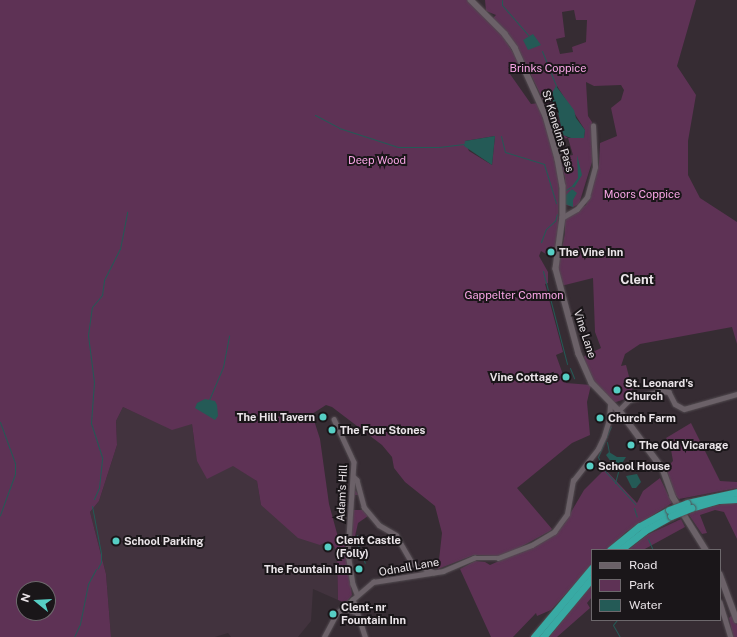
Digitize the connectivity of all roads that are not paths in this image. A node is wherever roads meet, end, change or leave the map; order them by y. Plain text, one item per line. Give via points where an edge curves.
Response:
1 (471, 0) edge
2 (593, 126) dead end
3 (563, 217) junction
4 (737, 394) edge
5 (610, 404) junction
6 (618, 410) junction
7 (334, 420) dead end
8 (609, 420) junction
9 (354, 477) junction
10 (359, 489) junction
11 (352, 490) junction
12 (737, 492) edge
13 (737, 499) edge
14 (689, 505) junction
15 (670, 513) junction
16 (611, 549) edge
17 (621, 549) edge
18 (705, 549) edge
19 (591, 569) edge
20 (433, 572) junction
21 (721, 577) edge
22 (591, 579) edge
23 (358, 594) junction
24 (352, 599) junction
25 (721, 604) edge
26 (343, 608) junction
27 (734, 611) junction
28 (355, 612) junction
29 (726, 616) junction
30 (737, 620) edge
31 (324, 637) edge
32 (365, 637) edge
33 (534, 637) edge
34 (543, 637) edge
35 (731, 637) edge

1 - 3 street, St Kenelms Pass via 505,34 515,48 540,100 562,173
2 - 3 street via 595,167 587,197 577,209
3 - 5 street, Vine Lane via 556,269 558,281 579,354 592,383
4 - 6 street, Odnall Lane via 684,409 676,404 669,392 660,391 629,400
5 - 6 street, Vine Lane
5 - 8 street, Odnall Lane
6 - 8 street, Odnall Lane
6 - 18 street, Vine Lane via 663,470 673,497
7 - 9 street, Adam's Hill via 352,456
8 - 20 street, Odnall Lane via 598,449 573,481 567,514 554,532 518,552 498,558 474,558 443,571
9 - 10 street
9 - 11 street, Adam's Hill
10 - 11 street
10 - 20 street via 364,507 379,525 396,535 413,564
11 - 23 street, Adam's Hill via 348,553 353,584
12 - 14 highway
13 - 14 highway
14 - 15 highway, bridge
15 - 16 highway via 640,526
15 - 17 highway
19 - 33 highway
20 - 23 street, Odnall Lane via 373,582
21 - 27 street
22 - 34 highway
23 - 24 street, Odnall Lane
24 - 26 street, Odnall Lane
24 - 28 street
25 - 29 street
26 - 28 street
26 - 31 street, Odnall Lane via 334,618
27 - 29 street
27 - 30 street
28 - 32 street
29 - 35 street

